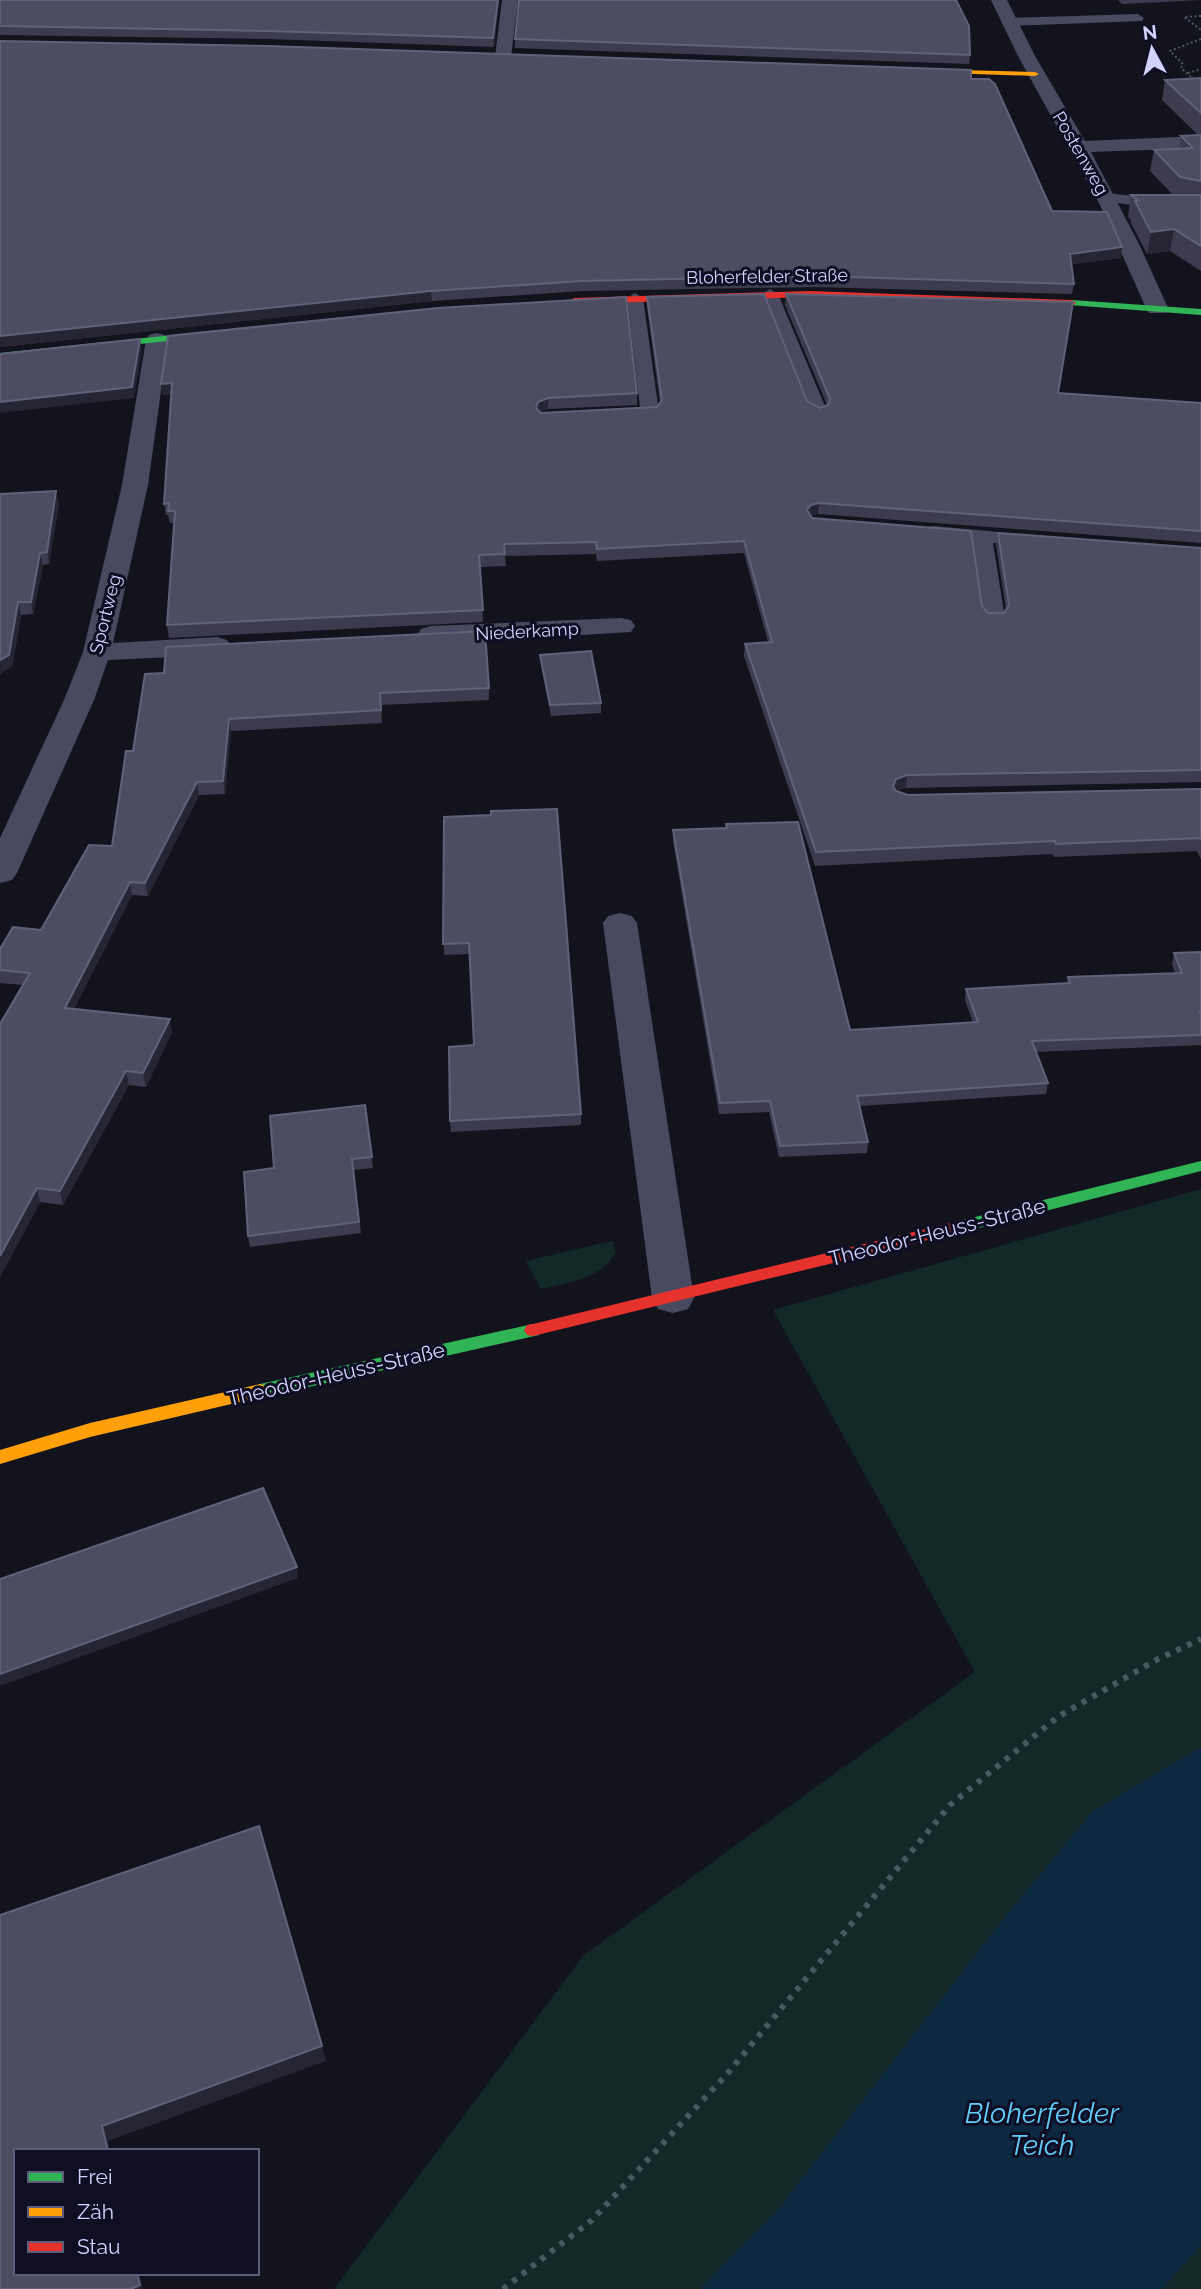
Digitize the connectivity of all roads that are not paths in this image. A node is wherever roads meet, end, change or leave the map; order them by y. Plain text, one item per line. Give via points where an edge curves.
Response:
1 (510, 0) edge
2 (999, 0) edge
3 (1138, 18) dead end
4 (1007, 22) junction
5 (496, 56) joint
6 (525, 58) edge
7 (899, 71) edge
8 (1035, 74) junction
9 (1201, 142) edge
10 (1080, 148) junction
11 (1107, 198) junction
12 (1201, 209) edge
13 (770, 294) junction
14 (635, 298) junction
15 (552, 302) edge
16 (1157, 308) junction
17 (1201, 312) edge
18 (238, 331) edge
19 (157, 340) junction
20 (0, 356) edge
21 (818, 411) edge
22 (599, 415) edge
23 (914, 530) edge
24 (982, 536) junction
25 (1051, 541) edge
26 (994, 618) edge
27 (621, 626) dead end
28 (400, 637) edge
29 (249, 644) edge
30 (97, 652) junction
31 (0, 873) edge
32 (620, 923) dead end
33 (1201, 1166) edge
34 (673, 1298) junction
35 (0, 1457) edge

1 - 5 street
2 - 4 street, Postenweg
3 - 4 lane
4 - 8 street, Postenweg
5 - 6 street
7 - 8 street
8 - 10 street, Postenweg
9 - 10 street
10 - 11 street, Postenweg
11 - 12 lane
11 - 16 street, Postenweg
13 - 14 street, Bloherfelder Straße
13 - 16 street, Bloherfelder Straße via 957,297
13 - 21 lane
14 - 15 street, Bloherfelder Straße
14 - 22 lane via 650,412
16 - 17 street, Bloherfelder Straße
18 - 19 street
19 - 20 street
19 - 30 street, Sportweg via 135,485
23 - 24 lane
24 - 25 lane
24 - 26 lane
27 - 28 street, Niederkamp
29 - 30 street
30 - 31 street, Sportweg
32 - 34 street
33 - 34 street, Theodor-Heuss-Straße
34 - 35 street, Theodor-Heuss-Straße via 103,1427

